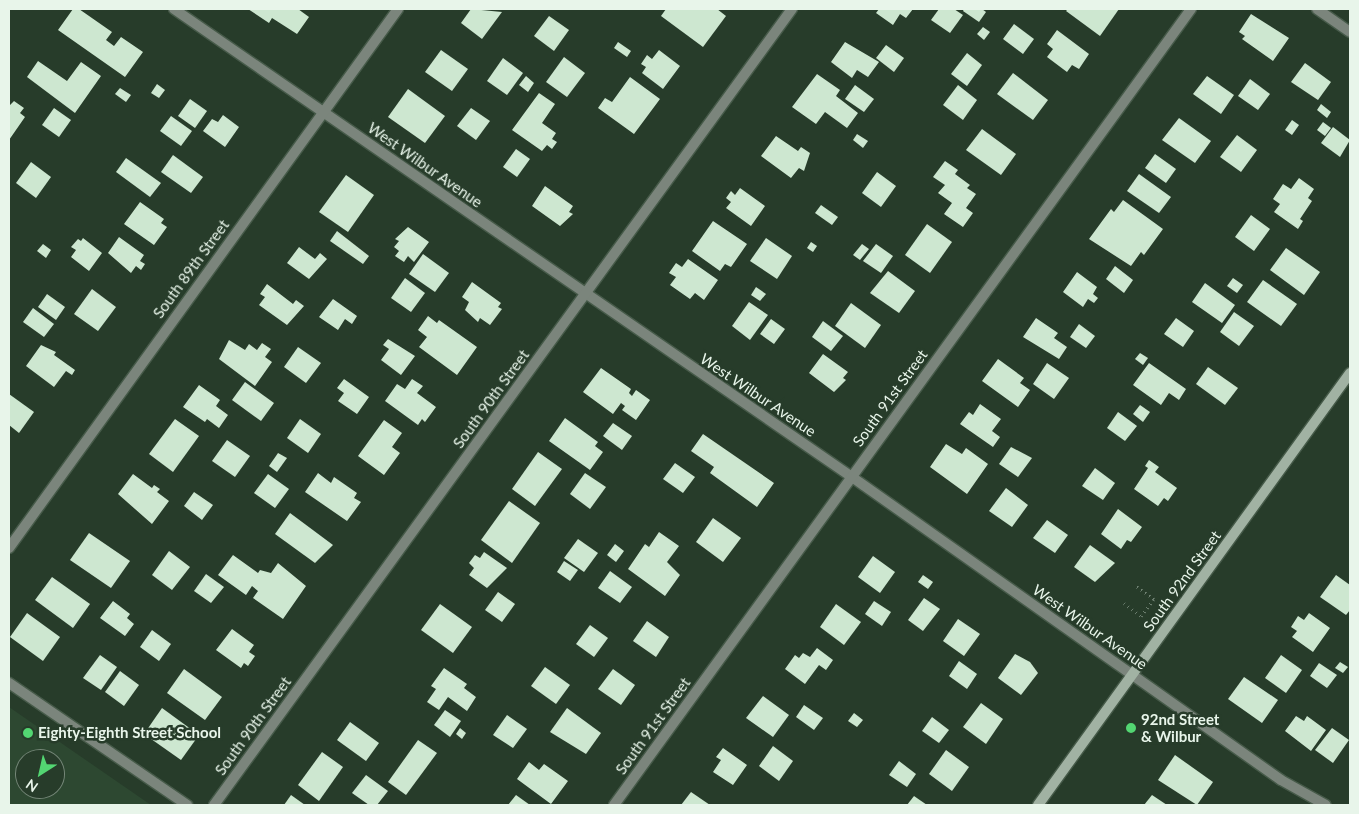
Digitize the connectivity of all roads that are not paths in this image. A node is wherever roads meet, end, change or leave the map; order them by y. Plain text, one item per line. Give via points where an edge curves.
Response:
1 (174, 9) edge
2 (398, 9) edge
3 (792, 9) edge
4 (1191, 9) edge
5 (1317, 9) edge
6 (1350, 32) edge
7 (324, 112) junction
8 (585, 295) junction
9 (1350, 373) edge
10 (852, 477) junction
11 (9, 548) edge
12 (1133, 675) junction
13 (9, 683) edge
14 (187, 805) edge
15 (214, 805) edge
16 (614, 805) edge
17 (1038, 805) edge
18 (1326, 805) edge

1 - 7 street, West Wilbur Avenue
2 - 7 street, South 89th Street
3 - 8 street, South 90th Street
4 - 10 street, South 91st Street
5 - 6 street
7 - 8 street, West Wilbur Avenue
7 - 11 street, South 89th Street
8 - 10 street, West Wilbur Avenue
8 - 15 street, South 90th Street
9 - 12 main road, South 92nd Street
10 - 12 street, West Wilbur Avenue
10 - 16 street, South 91st Street
12 - 17 main road, South 92nd Street
12 - 18 street, West Wilbur Avenue via 1281,780
13 - 14 street

